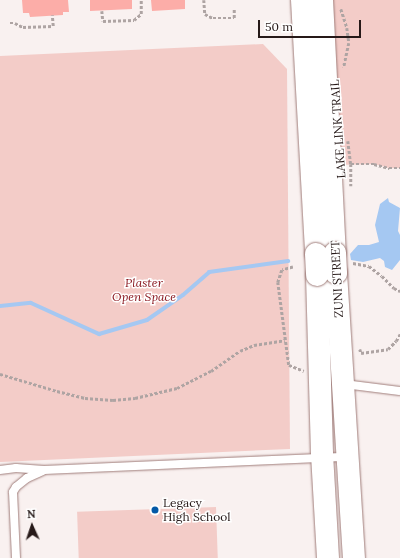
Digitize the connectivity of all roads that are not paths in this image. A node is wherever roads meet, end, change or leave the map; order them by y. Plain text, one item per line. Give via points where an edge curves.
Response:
1 (302, 0) edge
2 (331, 3) edge
3 (331, 263) junction
4 (343, 384) junction
5 (400, 391) edge
6 (349, 456) junction
7 (322, 458) junction
8 (0, 470) edge
9 (44, 470) junction
10 (16, 558) edge
11 (328, 558) edge
12 (354, 558) edge

1 - 3 main road, ZUNI STREET
2 - 3 main road, ZUNI STREET
3 - 4 main road, ZUNI STREET
3 - 7 main road, ZUNI STREET
4 - 5 lane
4 - 6 main road, ZUNI STREET
6 - 7 lane
6 - 12 main road, ZUNI STREET
7 - 9 lane
7 - 11 main road, ZUNI STREET
8 - 9 lane
9 - 10 lane via 27,478 13,492

